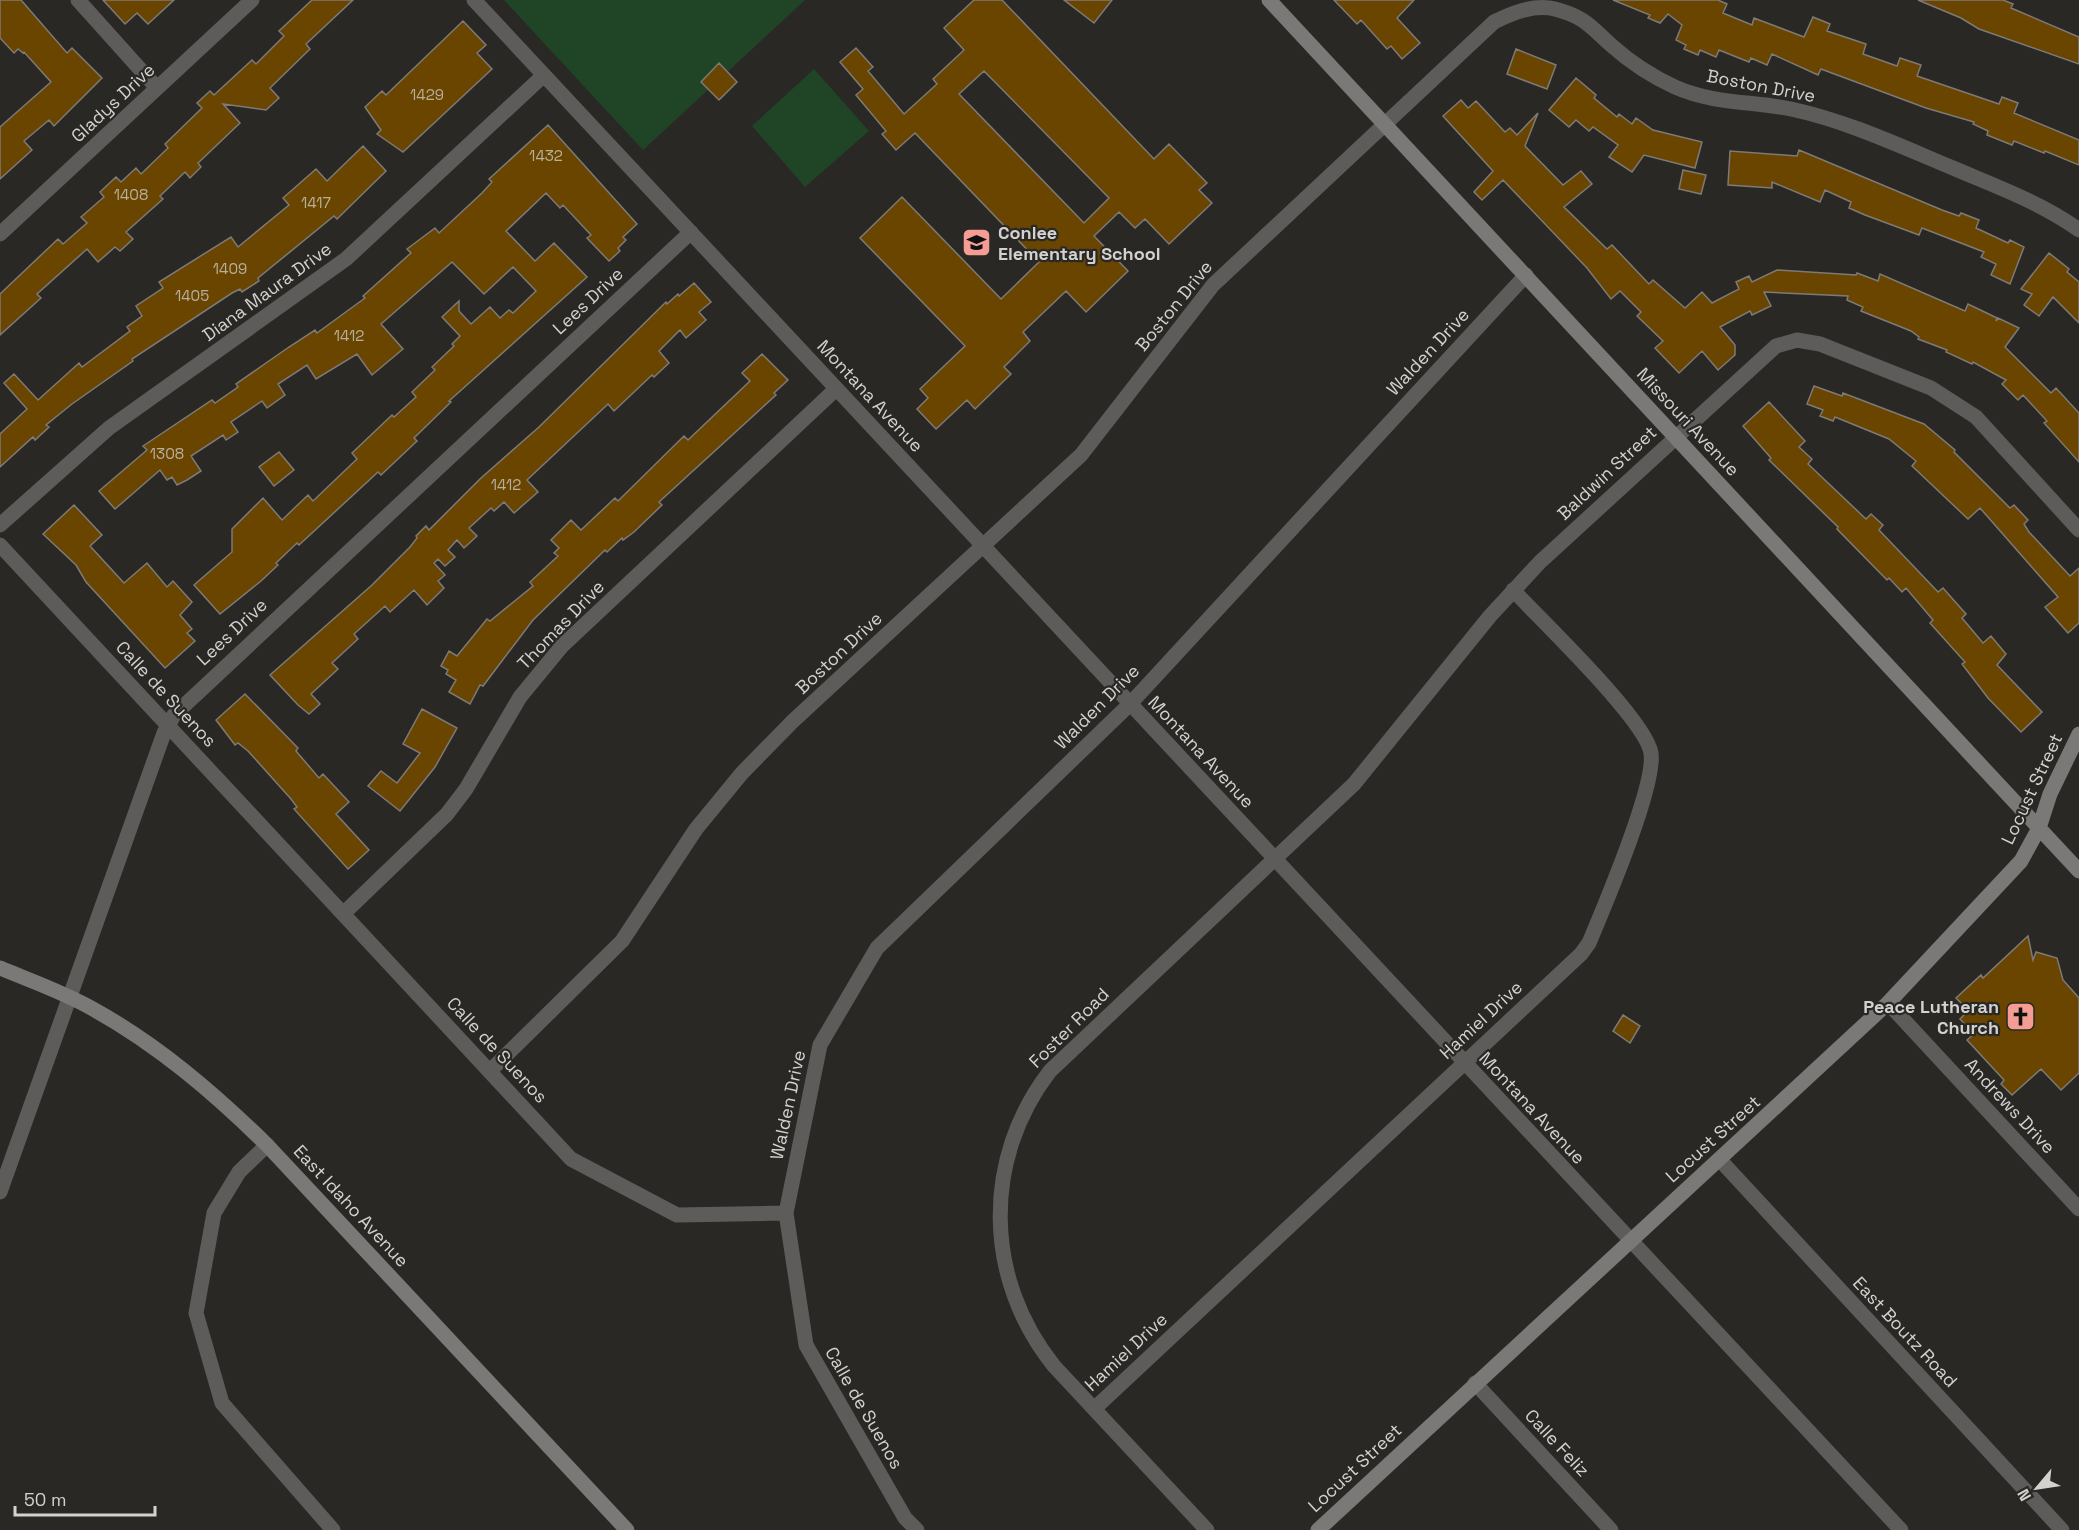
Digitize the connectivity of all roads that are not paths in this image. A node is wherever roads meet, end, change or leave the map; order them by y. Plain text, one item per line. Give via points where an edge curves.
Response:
1 (78, 0) edge
2 (252, 0) edge
3 (474, 0) edge
4 (1269, 0) edge
5 (544, 75) junction
6 (157, 88) junction
7 (1385, 125) junction
8 (2079, 230) edge
9 (691, 232) junction
10 (0, 233) edge
11 (1526, 275) junction
12 (836, 389) junction
13 (1674, 437) junction
14 (0, 525) edge
15 (2079, 530) edge
16 (0, 545) edge
17 (983, 546) junction
18 (1513, 590) junction
19 (1130, 704) junction
20 (168, 725) junction
21 (2079, 734) edge
22 (2039, 828) junction
23 (1274, 860) junction
24 (2079, 871) edge
25 (344, 914) junction
26 (0, 968) edge
27 (70, 997) junction
28 (1888, 1003) junction
29 (1464, 1063) junction
30 (490, 1071) junction
31 (267, 1145) junction
32 (1720, 1160) junction
33 (0, 1192) edge
34 (2079, 1209) edge
35 (786, 1213) junction
36 (1629, 1241) junction
37 (1475, 1383) junction
38 (1094, 1409) junction
39 (333, 1530) edge
40 (627, 1530) edge
41 (917, 1530) edge
42 (1208, 1530) edge
43 (1318, 1530) edge
44 (1611, 1530) edge
45 (1901, 1530) edge
46 (2062, 1530) edge

1 - 6 street
2 - 6 street, Gladys Drive
3 - 5 street, Montana Avenue
4 - 7 street, Missouri Avenue
5 - 9 street, Montana Avenue
5 - 14 street, Diana Maura Drive via 346,259 109,428
6 - 10 street, Gladys Drive
7 - 8 street, Boston Drive via 1494,22 1528,9 1553,9 1593,25 1641,68 1677,88 1719,101 1790,109 1859,129 1996,187
7 - 11 street, Missouri Avenue
7 - 17 street, Boston Drive via 1213,285 1081,454
9 - 12 street, Montana Avenue
9 - 20 street, Lees Drive via 180,706
11 - 13 street, Missouri Avenue
11 - 19 street, Walden Drive
12 - 17 street, Montana Avenue
12 - 25 street, Thomas Drive via 562,646 520,697 447,814
13 - 15 street, Baldwin Street via 1776,346 1797,340 1820,344 1931,388 1976,417
13 - 18 street, Baldwin Street
13 - 22 street, Missouri Avenue
16 - 20 street, Calle de Suenos
17 - 19 street, Montana Avenue
17 - 30 street, Boston Drive via 742,773 696,829 622,941
18 - 23 street, Baldwin Street via 1366,771
18 - 29 street, Hamiel Drive via 1636,721 1651,752 1651,774 1589,943
19 - 23 street, Montana Avenue
19 - 35 street, Walden Drive via 877,948 820,1045
20 - 25 street, Calle de Suenos
20 - 27 street, Lees Drive
21 - 22 street, Locust Street via 2050,794
22 - 24 street, Missouri Avenue
22 - 28 street, Locust Street via 2021,861
23 - 29 street, Montana Avenue
23 - 38 street, Foster Road via 1059,1061 1034,1094 1011,1143 999,1216 1002,1253 1011,1289 1025,1323 1044,1353
25 - 30 street, Calle de Suenos
26 - 27 street, East Idaho Avenue
27 - 31 street, East Idaho Avenue via 121,1026 182,1069
27 - 33 street, Lees Drive
28 - 32 street, Locust Street
28 - 34 street, Andrews Drive
29 - 36 street, Montana Avenue
29 - 38 street, Hamiel Drive
30 - 35 street, Calle de Suenos via 571,1159 677,1215
31 - 39 street via 239,1172 213,1213 196,1313 222,1403
31 - 40 street, East Idaho Avenue
32 - 36 street, Locust Street
32 - 46 street, East Boutz Road
35 - 41 street, Calle de Suenos via 806,1345 905,1518
36 - 37 street, Locust Street
36 - 45 street, Montana Avenue
37 - 43 street, Locust Street
37 - 44 street, Calle Feliz
38 - 42 street, Foster Road

